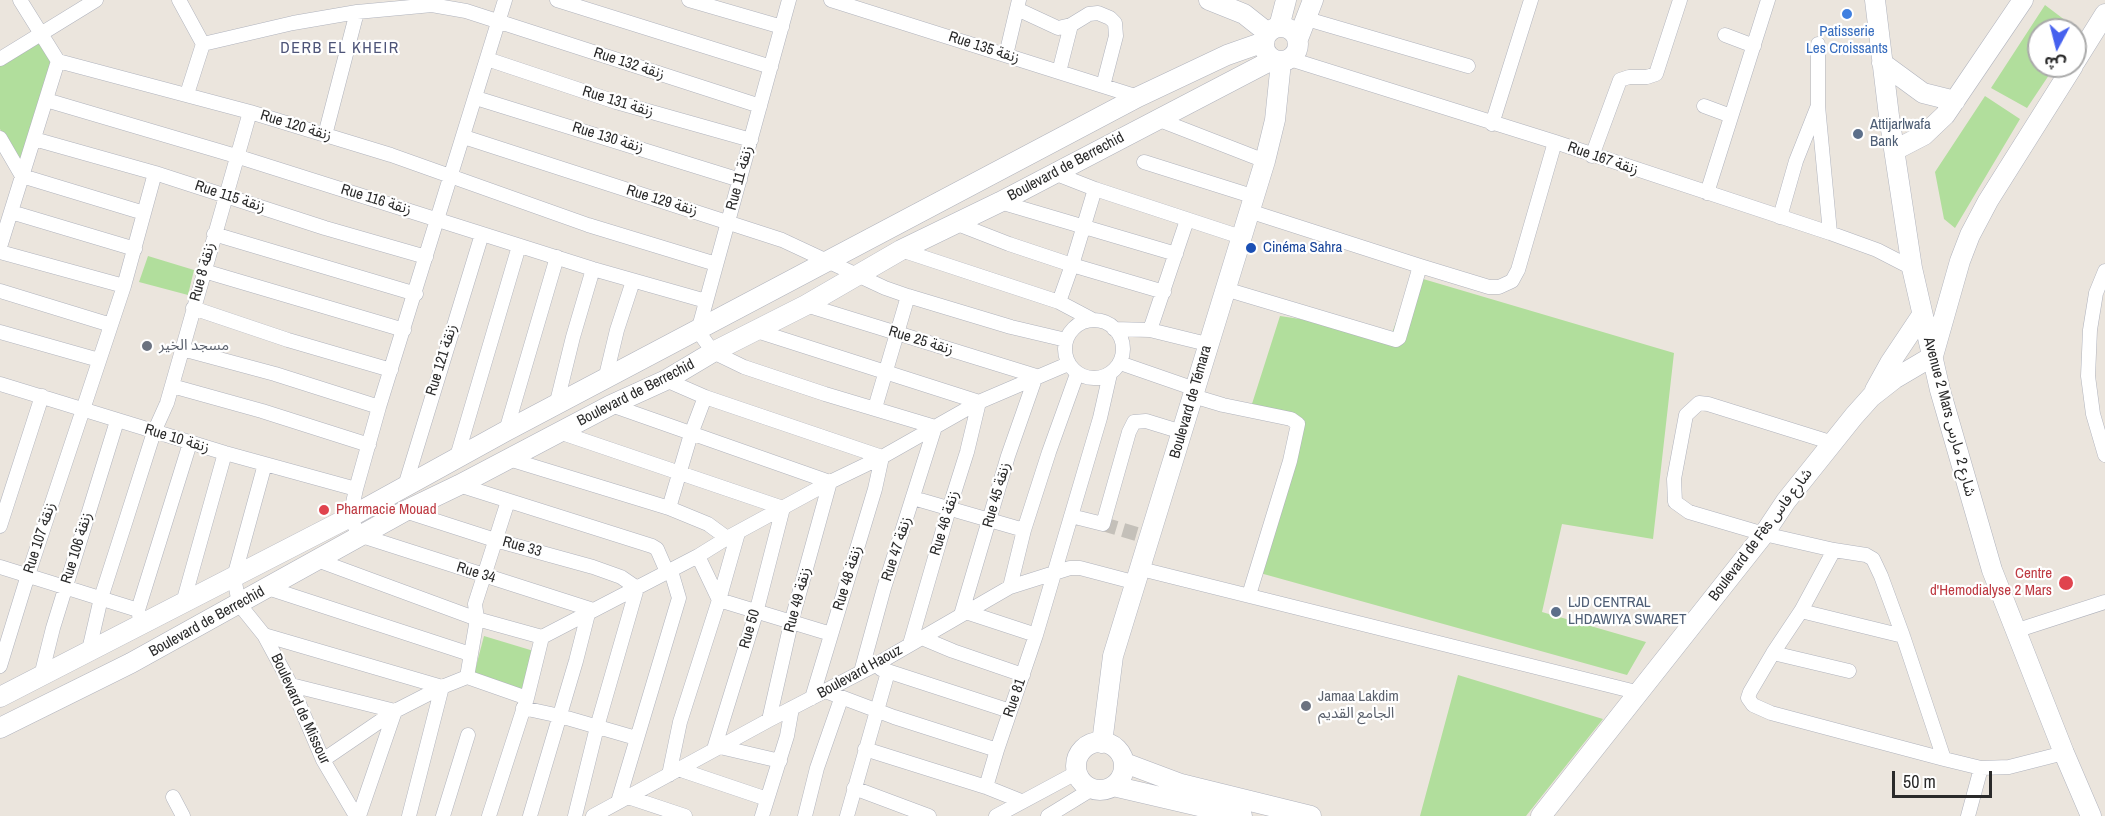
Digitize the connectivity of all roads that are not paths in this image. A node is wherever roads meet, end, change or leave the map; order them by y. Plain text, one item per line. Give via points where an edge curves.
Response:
1 (20, 0) edge
2 (96, 0) edge
3 (179, 0) edge
4 (505, 0) edge
5 (557, 0) edge
6 (689, 0) edge
7 (789, 0) edge
8 (831, 0) edge
9 (1209, 0) edge
10 (1286, 0) edge
11 (1531, 0) edge
12 (1680, 0) edge
13 (1768, 0) edge
14 (1875, 0) edge
15 (2023, 0) edge
16 (420, 2) edge
17 (1018, 5) edge
18 (1310, 9) edge
19 (357, 12) junction
20 (498, 22) junction
21 (2103, 23) edge
22 (1071, 25) junction
23 (782, 27) junction
24 (42, 34) junction
25 (1725, 35) dead end
26 (203, 44) junction
27 (1818, 44) dead end
28 (1754, 45) junction
29 (2087, 45) edge
30 (1276, 47) junction
31 (1006, 55) junction
32 (0, 59) edge
33 (487, 59) junction
34 (58, 61) junction
35 (1882, 63) junction
36 (1468, 66) dead end
37 (771, 67) junction
38 (1059, 72) junction
39 (2065, 78) edge
40 (1103, 86) junction
41 (187, 94) junction
42 (1138, 97) junction
43 (476, 98) junction
44 (46, 100) junction
45 (1955, 101) junction
46 (760, 105) junction
47 (1704, 106) dead end
48 (1818, 106) junction
49 (250, 112) junction
50 (1731, 116) junction
51 (1157, 119) junction
52 (1492, 124) junction
53 (325, 135) junction
54 (464, 137) junction
55 (0, 138) edge
56 (34, 139) junction
57 (751, 140) junction
58 (1555, 142) junction
59 (1895, 150) junction
60 (236, 156) junction
61 (1592, 156) junction
62 (1265, 161) junction
63 (1144, 162) dead end
64 (155, 173) junction
65 (1054, 173) junction
66 (22, 176) junction
67 (451, 178) junction
68 (740, 180) junction
69 (1095, 189) junction
70 (1707, 194) junction
71 (225, 196) junction
72 (1000, 202) junction
73 (1252, 204) junction
74 (11, 212) junction
75 (144, 213) junction
76 (1780, 218) junction
77 (438, 219) junction
78 (1187, 220) junction
79 (728, 222) junction
80 (955, 223) junction
81 (1083, 227) junction
82 (1830, 233) junction
83 (214, 234) junction
84 (482, 234) junction
85 (1240, 237) junction
86 (519, 246) junction
87 (0, 247) edge
88 (135, 249) junction
89 (902, 250) junction
90 (0, 252) edge
91 (1176, 254) junction
92 (426, 257) junction
93 (557, 257) junction
94 (828, 262) junction
95 (716, 264) junction
96 (1072, 265) junction
97 (1420, 266) junction
98 (1912, 268) junction
99 (593, 269) junction
100 (204, 271) junction
101 (2105, 271) edge
102 (856, 275) junction
103 (633, 282) junction
104 (124, 286) junction
105 (1225, 289) junction
106 (0, 291) edge
107 (1164, 292) junction
108 (416, 294) junction
109 (908, 296) junction
110 (706, 301) junction
111 (1059, 302) junction
112 (806, 305) junction
113 (193, 308) junction
114 (1922, 315) junction
115 (1093, 320) junction
116 (111, 325) junction
117 (1114, 329) junction
118 (404, 330) junction
119 (1150, 330) junction
120 (698, 331) junction
121 (757, 331) junction
122 (0, 332) edge
123 (896, 333) junction
124 (1066, 340) junction
125 (1207, 344) junction
126 (182, 349) junction
127 (713, 352) junction
128 (1933, 356) junction
129 (99, 360) junction
130 (1115, 368) junction
131 (1073, 369) junction
132 (391, 370) junction
133 (884, 371) junction
134 (1036, 376) junction
135 (605, 380) junction
136 (666, 380) junction
137 (172, 386) junction
138 (1, 389) edge
139 (1194, 393) junction
140 (42, 396) junction
141 (705, 397) junction
142 (1871, 397) junction
143 (979, 402) junction
144 (611, 405) junction
145 (556, 406) junction
146 (380, 407) junction
147 (875, 408) junction
148 (81, 411) junction
149 (117, 420) junction
150 (936, 427) junction
151 (154, 432) junction
152 (506, 432) junction
153 (559, 432) junction
154 (1182, 432) junction
155 (691, 434) junction
156 (190, 442) junction
157 (1833, 442) junction
158 (369, 445) junction
159 (225, 453) junction
160 (2105, 455) edge
161 (882, 457) junction
162 (509, 459) junction
163 (456, 460) junction
164 (265, 464) junction
165 (679, 472) junction
166 (830, 482) junction
167 (459, 485) junction
168 (405, 486) junction
169 (356, 489) junction
170 (913, 498) junction
171 (508, 501) junction
172 (783, 507) junction
173 (669, 508) junction
174 (949, 509) junction
175 (405, 511) junction
176 (1071, 516) junction
177 (350, 517) junction
178 (989, 520) junction
179 (0, 526) edge
180 (1024, 530) junction
181 (1764, 534) junction
182 (733, 535) junction
183 (359, 536) junction
184 (495, 540) junction
185 (1834, 550) junction
186 (698, 556) junction
187 (317, 560) junction
188 (0, 567) edge
189 (669, 572) junction
190 (1054, 572) junction
191 (28, 575) junction
192 (485, 575) junction
193 (1139, 576) junction
194 (234, 577) junction
195 (66, 587) junction
196 (1010, 587) junction
197 (268, 588) junction
198 (637, 588) junction
199 (1249, 596) junction
200 (102, 598) junction
201 (719, 600) junction
202 (2105, 602) edge
203 (183, 603) junction
204 (239, 604) junction
205 (1801, 611) junction
206 (590, 612) junction
207 (756, 613) junction
208 (964, 614) junction
209 (139, 617) junction
210 (477, 619) junction
211 (791, 622) junction
212 (2015, 631) junction
213 (831, 634) junction
214 (264, 635) junction
215 (1036, 635) junction
216 (1903, 636) junction
217 (542, 637) junction
218 (916, 641) junction
219 (89, 650) junction
220 (1773, 653) junction
221 (470, 654) junction
222 (875, 665) junction
223 (0, 666) edge
224 (1849, 671) dead end
225 (861, 672) junction
226 (888, 672) junction
227 (1023, 675) junction
228 (41, 676) junction
229 (467, 677) junction
230 (291, 686) junction
231 (442, 687) junction
232 (825, 691) junction
233 (1640, 693) junction
234 (0, 697) edge
235 (812, 698) junction
236 (841, 699) junction
237 (525, 703) junction
238 (792, 708) junction
239 (395, 711) junction
240 (876, 711) junction
241 (1010, 711) junction
242 (560, 716) junction
243 (769, 720) junction
244 (597, 727) junction
245 (0, 728) edge
246 (468, 735) dead end
247 (636, 738) junction
248 (1102, 743) junction
249 (717, 748) junction
250 (865, 749) junction
251 (997, 750) junction
252 (2064, 753) junction
253 (1944, 759) junction
254 (323, 760) junction
255 (780, 761) junction
256 (1125, 763) junction
257 (1981, 768) junction
258 (674, 772) junction
259 (1076, 773) junction
260 (1113, 786) junction
261 (986, 787) junction
262 (854, 788) junction
263 (1092, 789) junction
264 (173, 797) dead end
265 (623, 799) junction
266 (767, 799) junction
267 (1021, 801) junction
268 (1264, 811) edge
269 (1054, 815) edge
270 (183, 816) edge
271 (357, 816) edge
272 (409, 816) edge
273 (442, 816) edge
274 (489, 816) edge
275 (530, 816) edge
276 (574, 816) edge
277 (593, 816) edge
278 (685, 816) edge
279 (762, 816) edge
280 (805, 816) edge
281 (847, 816) edge
282 (929, 816) edge
283 (996, 816) edge
284 (1242, 816) edge
285 (1311, 816) edge
286 (1542, 816) edge
287 (1968, 816) edge
288 (2091, 816) edge

1 - 24 street
2 - 24 street
3 - 26 street
4 - 20 street
5 - 37 street
6 - 23 street
7 - 23 street, Rue 11 زنقة
8 - 31 street, Rue 135 زنقة
9 - 30 street via 1244,14
10 - 30 street, Boulevard de Témara
11 - 52 street
12 - 61 street via 1656,74 1620,80
13 - 28 street
14 - 35 street, Avenue 2 Mars شارع 2 مارس
15 - 45 street
16 - 19 street, Rue 132 زنقة
16 - 20 street, Rue 132 زنقة via 466,10
17 - 22 street via 1058,28
17 - 31 street
18 - 30 street via 1297,52
18 - 36 street
19 - 26 street, Rue 132 زنقة
19 - 53 street
20 - 33 street
20 - 46 street, Rue 132 زنقة
21 - 29 street
22 - 38 street
22 - 40 street via 1089,14 1105,15 1115,23 1115,44
23 - 37 street, Rue 11 زنقة
24 - 32 street
24 - 34 street
25 - 28 street
26 - 41 street
27 - 48 street
28 - 50 street
30 - 42 street, Boulevard de Berrechid via 1227,55
30 - 51 street, Boulevard de Berrechid
30 - 52 street, Rue 167 زنقة
30 - 62 street, Boulevard de Témara via 1275,120
31 - 38 street, Rue 135 زنقة
33 - 43 street
33 - 57 street, Rue 131 زنقة via 616,102
34 - 41 street, Rue 120 زنقة
34 - 44 street
35 - 45 street via 1923,93
35 - 59 street, Avenue 2 Mars شارع 2 مارس
37 - 46 street, Rue 11 زنقة
38 - 40 street, Rue 135 زنقة
39 - 128 street via 1970,235
40 - 42 street, Rue 135 زنقة
41 - 49 street, Rue 120 زنقة
42 - 94 street, Boulevard de Berrechid
43 - 54 street
43 - 68 street, Rue 130 زنقة
44 - 56 street
44 - 60 street, Rue 116 زنقة
45 - 59 street via 1924,135
46 - 57 street, Rue 11 زنقة
47 - 50 street
48 - 76 street via 1796,161
48 - 82 street
49 - 53 street, Rue 120 زنقة
49 - 60 street, Rue 8 زنقة
50 - 70 street
51 - 62 street
51 - 65 street, Boulevard de Berrechid
52 - 58 street, Rue 167 زنقة
53 - 67 street, Rue 120 زنقة
54 - 67 street
54 - 79 street, Rue 129 زنقة
55 - 66 street
56 - 64 street, Rue 115 زنقة
56 - 66 street
57 - 68 street, Rue 11 زنقة
58 - 61 street, Rue 167 زنقة
58 - 97 street via 1512,281 1489,287
59 - 98 street, Avenue 2 Mars شارع 2 مارس
60 - 71 street, Rue 8 زنقة
60 - 77 street, Rue 116 زنقة
61 - 70 street, Rue 167 زنقة
62 - 73 street, Boulevard de Témara
63 - 73 street
64 - 71 street, Rue 115 زنقة
64 - 75 street, Rue 107 زنقة
65 - 69 street
65 - 72 street, Boulevard de Berrechid
66 - 74 street
66 - 75 street
67 - 77 street
67 - 95 street, Rue 120 زنقة
68 - 79 street, Rue 11 زنقة
69 - 78 street
69 - 81 street
70 - 76 street, Rue 167 زنقة
71 - 83 street, Rue 8 زنقة
71 - 92 street, Rue 115 زنقة
72 - 80 street, Boulevard de Berrechid
72 - 81 street
73 - 85 street, Boulevard de Témara
73 - 97 street
74 - 87 street
74 - 88 street
75 - 88 street, Rue 107 زنقة
76 - 82 street, Rue 167 زنقة
77 - 84 street, Rue 116 زنقة
77 - 92 street
78 - 85 street
78 - 91 street
79 - 94 street, Rue 129 زنقة via 782,240
79 - 95 street, Rue 11 زنقة
80 - 89 street, Boulevard de Berrechid
80 - 96 street
81 - 91 street
81 - 96 street
82 - 98 street, Rue 167 زنقة
83 - 100 street, Rue 8 زنقة
83 - 108 street
84 - 86 street, Rue 116 زنقة
84 - 168 street, Rue 121 زنقة
85 - 105 street, Boulevard de Témara
86 - 93 street, Rue 116 زنقة
86 - 163 street
88 - 104 street, Rue 107 زنقة
89 - 102 street, Boulevard de Berrechid
89 - 111 street
90 - 104 street
91 - 107 street
92 - 108 street
93 - 99 street, Rue 116 زنقة
93 - 152 street
94 - 102 street, Rue 129 زنقة
94 - 120 street, Boulevard de Berrechid
95 - 110 street, Rue 11 زنقة
96 - 107 street
96 - 111 street
97 - 105 street via 1396,340
98 - 114 street, Avenue 2 Mars شارع 2 مارس
99 - 103 street, Rue 116 زنقة
99 - 145 street
100 - 113 street, Rue 8 زنقة
100 - 118 street
101 - 160 street via 2096,293 2090,330 2088,376 2093,414
102 - 109 street, Rue 129 زنقة
102 - 112 street, Boulevard de Berrechid
103 - 110 street, Rue 116 زنقة
103 - 135 street
104 - 116 street, Rue 107 زنقة
105 - 125 street, Boulevard de Témara
106 - 116 street
107 - 119 street
108 - 118 street
109 - 123 street
109 - 124 street, Rue 129 زنقة
110 - 120 street, Rue 11 زنقة
111 - 115 street
112 - 121 street, Boulevard de Berrechid
112 - 123 street, Rue 25 زنقة
113 - 126 street, Rue 8 زنقة
113 - 132 street
114 - 128 street, Avenue 2 Mars شارع 2 مارس
114 - 142 street, Boulevard de Fès شارع فاس
115 - 117 street
115 - 124 street via 1075,327
116 - 129 street, Rue 107 زنقة
117 - 119 street
117 - 130 street via 1123,348
118 - 132 street
119 - 125 street
120 - 127 street
120 - 135 street, Boulevard de Berrechid
121 - 127 street, Boulevard de Berrechid
121 - 133 street
122 - 129 street
123 - 133 street
123 - 134 street, Rue 25 زنقة
124 - 131 street via 1064,352
125 - 139 street, Boulevard de Témara
126 - 137 street, Rue 8 زنقة
126 - 146 street
127 - 136 street, Boulevard de Berrechid
127 - 147 street via 772,376
128 - 142 street, Boulevard de Fès شارع فاس
128 - 212 street, Avenue 2 Mars شارع 2 مارس via 1971,501
129 - 148 street, Rue 107 زنقة
130 - 131 street via 1099,378
130 - 139 street
130 - 176 street, Rue 81
131 - 134 street
131 - 180 street
132 - 146 street
133 - 143 street
133 - 147 street
134 - 143 street
134 - 178 street, Rue 45 زنقة
135 - 145 street, Boulevard de Berrechid
136 - 141 street
136 - 144 street, Boulevard de Berrechid
137 - 151 street, Rue 8 زنقة
137 - 158 street
138 - 140 street, Rue 10 زنقة
139 - 154 street, Boulevard de Témara
139 - 199 street via 1223,405 1291,419 1298,424
140 - 148 street, Rue 10 زنقة
140 - 179 street
141 - 155 street
141 - 161 street
142 - 157 street, Boulevard de Fès شارع فاس
143 - 150 street
143 - 174 street, Rue 46 زنقة
144 - 153 street, Boulevard de Berrechid
144 - 155 street
145 - 152 street, Boulevard de Berrechid
146 - 158 street
147 - 150 street
148 - 149 street, Rue 10 زنقة
148 - 191 street, Rue 107 زنقة
149 - 151 street, Rue 10 زنقة
149 - 195 street, Rue 106 زنقة
150 - 161 street
150 - 170 street, Rue 47 زنقة
151 - 156 street, Rue 10 زنقة
151 - 200 street, Rue 8 زنقة
152 - 163 street, Boulevard de Berrechid
153 - 162 street, Boulevard de Berrechid
153 - 165 street
154 - 176 street via 1146,421 1134,422 1103,524
154 - 193 street, Boulevard de Témara
155 - 165 street
155 - 166 street
156 - 159 street, Rue 10 زنقة
156 - 209 street
157 - 181 street, Boulevard de Fès شارع فاس
157 - 181 street via 1708,404 1699,403 1686,415 1674,479 1675,502 1689,512
158 - 169 street
159 - 164 street, Rue 10 زنقة
159 - 203 street
161 - 166 street
161 - 213 street, Rue 48 زنقة
162 - 167 street, Boulevard de Berrechid
162 - 173 street
163 - 168 street, Boulevard de Berrechid
164 - 169 street, Rue 10 زنقة
164 - 194 street
165 - 172 street
165 - 173 street
166 - 172 street
166 - 211 street, Rue 49 زنقة
167 - 171 street
167 - 175 street, Boulevard de Berrechid
168 - 177 street, Boulevard de Berrechid
169 - 177 street
170 - 174 street
170 - 225 street, Rue 47 زنقة
171 - 184 street
171 - 189 street via 657,549
172 - 182 street
172 - 207 street, Rue 50
173 - 182 street
174 - 178 street
174 - 218 street, Rue 46 زنقة
175 - 183 street, Boulevard de Berrechid
175 - 184 street, Rue 33
176 - 190 street, Rue 81
177 - 183 street
177 - 194 street, Boulevard de Berrechid
178 - 180 street
178 - 208 street, Rue 45 زنقة
180 - 196 street
181 - 185 street
181 - 233 street, Boulevard de Fès شارع فاس
182 - 186 street
182 - 201 street
183 - 187 street, Boulevard de Berrechid
183 - 192 street, Rue 34
184 - 192 street
184 - 198 street, Rue 33 via 610,573
185 - 205 street
185 - 216 street via 1872,559
186 - 189 street
186 - 201 street
187 - 197 street, Boulevard de Berrechid
187 - 210 street
188 - 191 street
189 - 198 street
189 - 247 street via 679,598
190 - 193 street, Boulevard Haouz via 1080,568
190 - 196 street, Boulevard Haouz
190 - 215 street, Rue 81
191 - 195 street
191 - 223 street, Rue 107 زنقة
192 - 206 street, Rue 34
192 - 210 street via 475,604
193 - 199 street, Boulevard Haouz
193 - 248 street, Boulevard de Témara via 1113,656
194 - 203 street, Boulevard de Berrechid
194 - 204 street
195 - 200 street
195 - 228 street, Rue 106 زنقة
196 - 208 street, Boulevard Haouz
197 - 204 street, Boulevard de Berrechid
197 - 221 street
198 - 206 street
198 - 244 street
199 - 233 street, Boulevard Haouz
200 - 209 street
200 - 219 street, Rue 8 زنقة
201 - 207 street
201 - 258 street via 680,722
202 - 212 street
203 - 209 street, Boulevard de Berrechid
204 - 214 street, Boulevard de Missour
204 - 245 street, Boulevard de Berrechid
205 - 216 street
205 - 220 street
206 - 217 street
206 - 242 street
207 - 211 street
207 - 249 street, Rue 50
208 - 215 street
208 - 218 street, Boulevard Haouz
209 - 219 street, Boulevard de Berrechid
210 - 217 street
210 - 221 street
211 - 213 street
211 - 243 street, Rue 49 زنقة
212 - 252 street, Avenue 2 Mars شارع 2 مارس
213 - 235 street, Rue 48 زنقة
214 - 230 street, Boulevard de Missour
214 - 231 street
215 - 227 street, Rue 81
216 - 253 street
217 - 237 street
218 - 222 street, Boulevard Haouz
218 - 227 street
219 - 228 street, Boulevard de Berrechid
220 - 224 street
220 - 253 street via 1750,692 1748,698 1753,705
221 - 229 street
222 - 225 street, Boulevard Haouz
222 - 226 street
225 - 232 street, Boulevard Haouz
226 - 240 street
226 - 241 street
227 - 241 street, Rue 81
228 - 234 street, Boulevard de Berrechid
229 - 231 street
229 - 237 street
230 - 239 street
230 - 254 street, Boulevard de Missour
231 - 239 street
231 - 272 street
232 - 235 street, Boulevard Haouz
232 - 236 street
233 - 286 street, Boulevard de Fès شارع فاس
235 - 238 street, Boulevard Haouz
236 - 240 street
236 - 280 street
237 - 242 street
237 - 274 street
238 - 243 street, Boulevard Haouz
238 - 255 street
239 - 254 street
239 - 271 street
240 - 250 street
240 - 251 street
241 - 251 street, Rue 81
242 - 244 street
242 - 275 street
243 - 249 street, Boulevard Haouz
244 - 247 street
244 - 276 street
246 - 273 street
247 - 265 street
248 - 256 street via 1117,750
248 - 259 street via 1084,748 1077,759
249 - 255 street
249 - 258 street, Boulevard Haouz
250 - 261 street
250 - 262 street
251 - 261 street, Rue 81
252 - 257 street via 2009,767
252 - 288 street, Avenue 2 Mars شارع 2 مارس
253 - 257 street
254 - 271 street, Boulevard de Missour
255 - 266 street
256 - 260 street via 1122,777
256 - 268 street
257 - 287 street
258 - 265 street, Boulevard Haouz
258 - 266 street
259 - 263 street
259 - 267 street
260 - 263 street
260 - 284 street
261 - 267 street
262 - 281 street
262 - 282 street
263 - 269 street
264 - 270 street
265 - 277 street, Boulevard Haouz
265 - 278 street
266 - 279 street
267 - 283 street
268 - 285 street

